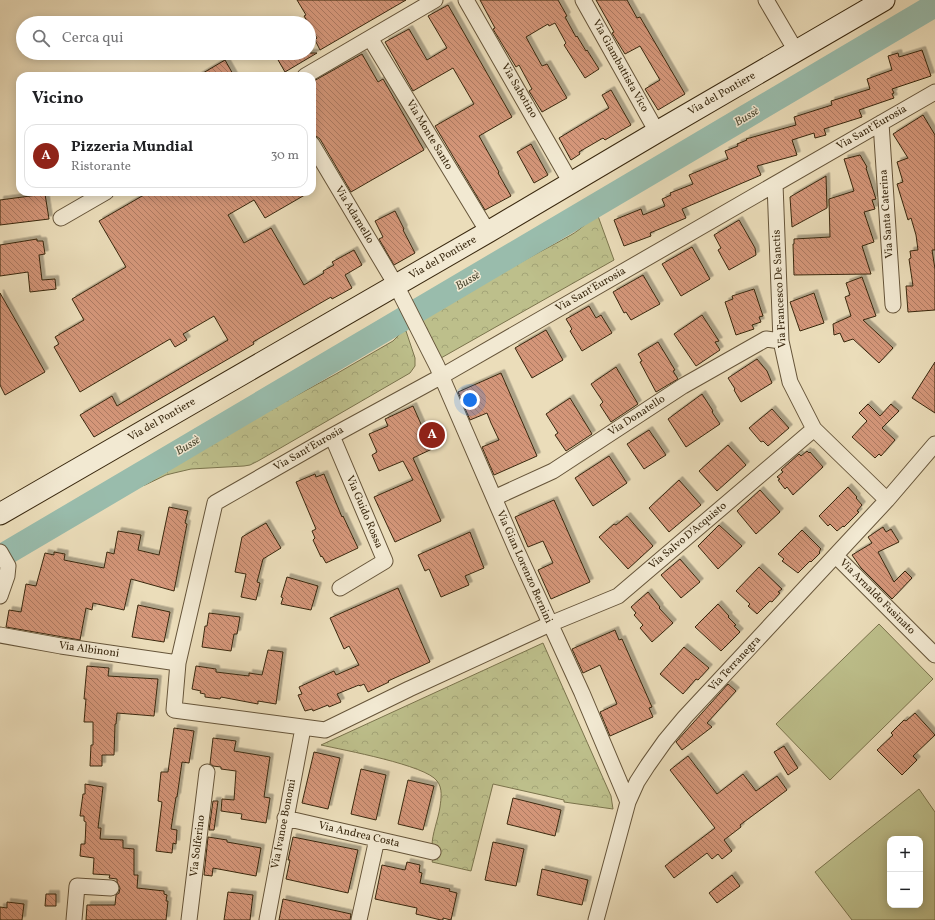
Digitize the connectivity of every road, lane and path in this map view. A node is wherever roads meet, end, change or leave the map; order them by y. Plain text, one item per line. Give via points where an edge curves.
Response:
1 (435, 0) edge
2 (466, 0) edge
3 (583, 0) edge
4 (766, 0) edge
5 (884, 0) edge
6 (370, 38) junction
7 (796, 52) junction
8 (312, 72) edge
9 (935, 92) edge
10 (881, 122) junction
11 (657, 132) junction
12 (316, 151) edge
13 (571, 183) junction
14 (775, 184) junction
15 (99, 196) edge
16 (61, 218) dead end
17 (488, 232) junction
18 (398, 289) junction
19 (893, 305) dead end
20 (420, 331) joint
21 (781, 341) junction
22 (442, 376) junction
23 (814, 429) junction
24 (332, 436) junction
25 (935, 444) edge
26 (494, 498) junction
27 (887, 500) junction
28 (0, 514) edge
29 (836, 556) junction
30 (3, 563) edge
31 (340, 588) dead end
32 (0, 596) edge
33 (550, 624) junction
34 (0, 635) edge
35 (935, 655) edge
36 (178, 663) junction
37 (303, 728) junction
38 (207, 772) dead end
39 (628, 802) junction
40 (285, 818) junction
41 (377, 839) junction
42 (433, 852) dead end
43 (111, 888) dead end
44 (74, 920) edge
45 (189, 920) edge
46 (267, 920) edge
47 (359, 920) edge
48 (596, 920) edge

1 - 6 street
2 - 13 street, Via Sabotino
3 - 11 street, Via Giambattista Vico
4 - 7 street
5 - 7 main road, Via del Pontiere
6 - 8 street
6 - 17 street, Via Monte Santo
7 - 11 main road, Via del Pontiere
9 - 10 street, Via Sant'Eurosia
10 - 14 street, Via Sant'Eurosia
10 - 19 street, Via Santa Caterina
11 - 13 main road, Via del Pontiere
12 - 18 street, Via Adamello
13 - 17 main road, Via del Pontiere
14 - 21 street, Via Francesco De Sanctis
14 - 22 street, Via Sant'Eurosia
15 - 16 street
17 - 18 main road, Via del Pontiere
18 - 20 street, Via Adamello
18 - 28 main road, Via del Pontiere
20 - 22 street, Via Gian Lorenzo Bernini
21 - 23 street, Via Francesco De Sanctis via 790,382
21 - 26 street, Via Donatello via 766,339 683,386 553,471
22 - 24 street, Via Sant'Eurosia
22 - 26 street, Via Gian Lorenzo Bernini
23 - 27 street, Via Francesco De Sanctis
23 - 33 street, Via Salvo D'Acquisto via 618,596
24 - 31 street, Via Guido Rossa via 385,561
24 - 36 street, Via Sant'Eurosia via 215,503
25 - 27 street, Via Terranegra
26 - 33 street, Via Gian Lorenzo Bernini
27 - 29 street, Via Terranegra
29 - 35 street, Via Arnaldo Fusinato
29 - 39 street, Via Terranegra via 665,741 637,782
30 - 32 street via 7,576
33 - 37 street, Via Sant'Eurosia via 325,730
33 - 39 street, Via Gian Lorenzo Bernini
34 - 36 street, Via Albinoni
36 - 37 street, Via Sant'Eurosia via 174,710
37 - 40 street, Via Ivanoe Bonomi
38 - 45 street, Via Solferino
39 - 48 street, Via Terranegra
40 - 41 street, Via Andrea Costa
40 - 46 street, Via Ivanoe Bonomi
41 - 42 street, Via Andrea Costa
41 - 47 street
43 - 44 street via 77,886

